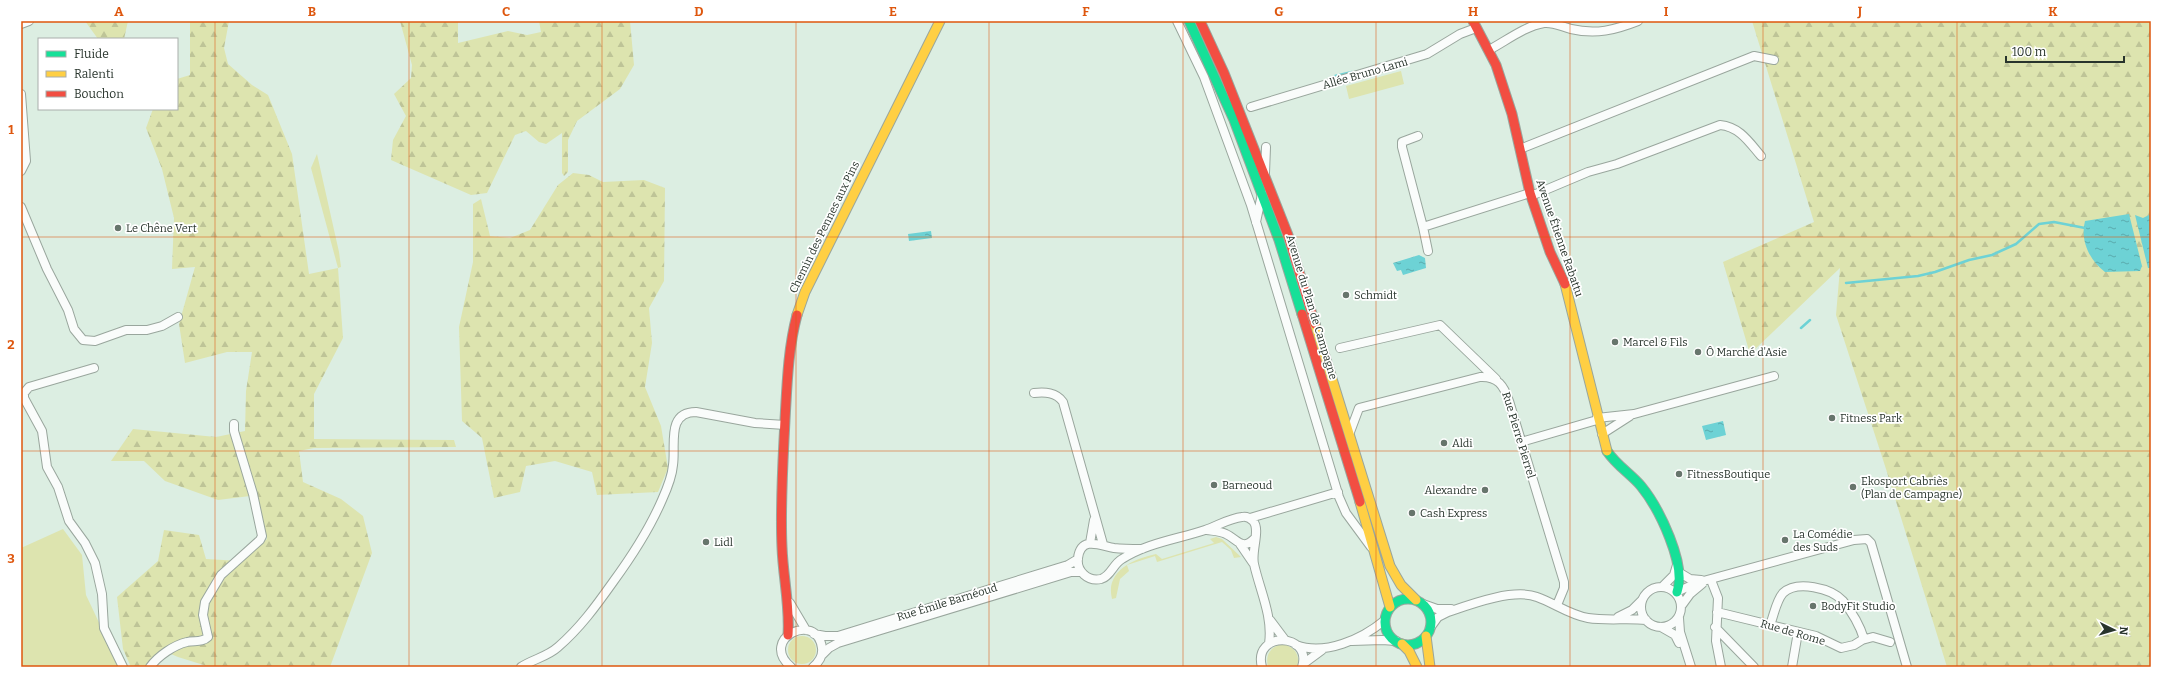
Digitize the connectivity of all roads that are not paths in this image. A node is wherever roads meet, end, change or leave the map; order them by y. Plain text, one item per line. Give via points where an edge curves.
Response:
1 (29, 21) edge
2 (940, 21) edge
3 (1177, 21) edge
4 (1189, 21) edge
5 (1200, 21) edge
6 (1638, 21) edge
7 (21, 24) edge
8 (1474, 25) edge
9 (1489, 50) junction
10 (1774, 60) dead end
11 (21, 94) edge
12 (1251, 107) dead end
13 (1418, 136) dead end
14 (1266, 147) dead end
15 (1520, 149) junction
16 (1761, 156) dead end
17 (21, 171) edge
18 (1265, 176) junction
19 (1262, 193) junction
20 (1530, 194) junction
21 (21, 207) edge
22 (1256, 222) junction
23 (1423, 227) junction
24 (1428, 251) dead end
25 (178, 317) dead end
26 (1340, 348) dead end
27 (94, 368) dead end
28 (1774, 376) dead end
29 (1496, 380) junction
30 (1034, 393) dead end
31 (1634, 414) junction
32 (1597, 420) junction
33 (234, 424) dead end
34 (785, 425) junction
35 (1350, 432) junction
36 (1602, 434) junction
37 (1520, 442) junction
38 (1338, 492) junction
39 (1095, 517) junction
40 (1237, 518) junction
41 (1250, 518) junction
42 (1204, 530) junction
43 (1231, 537) junction
44 (1254, 539) junction
45 (1090, 543) junction
46 (1240, 544) junction
47 (1105, 545) junction
48 (1142, 549) junction
49 (1375, 552) junction
50 (1078, 559) junction
51 (1253, 563) junction
52 (1114, 567) junction
53 (1678, 569) junction
54 (1081, 572) junction
55 (1709, 580) junction
56 (1663, 586) junction
57 (1677, 592) junction
58 (1642, 600) junction
59 (789, 602) junction
60 (1419, 602) junction
61 (1556, 605) junction
62 (1682, 605) junction
63 (1390, 607) junction
64 (1462, 608) junction
65 (1716, 612) junction
66 (1269, 618) junction
67 (1678, 618) junction
68 (1612, 619) junction
69 (1385, 620) junction
70 (1646, 620) junction
71 (1770, 624) junction
72 (1662, 627) junction
73 (1715, 627) junction
74 (806, 630) junction
75 (1428, 632) junction
76 (1798, 632) junction
77 (814, 634) junction
78 (788, 635) junction
79 (1864, 639) junction
80 (1285, 640) junction
81 (1347, 642) junction
82 (1890, 642) dead end
83 (1399, 643) junction
84 (1269, 644) junction
85 (1296, 645) junction
86 (1323, 649) junction
87 (822, 655) junction
88 (1303, 665) edge
89 (788, 666) edge
90 (123, 667) edge
91 (150, 667) edge
92 (521, 667) edge
93 (813, 667) edge
94 (1262, 667) edge
95 (1417, 667) edge
96 (1430, 667) edge
97 (1687, 667) edge
98 (1691, 667) edge
99 (1721, 667) edge
100 (1754, 667) edge
101 (1792, 667) edge
102 (1908, 667) edge

1 - 7 street
2 - 34 main road, Chemin des Pennes aux Pins via 800,305 791,348
3 - 22 street via 1215,104
4 - 19 main road, Avenue du Plan de Campagne via 1234,120
5 - 18 main road, Avenue du Plan de Campagne via 1224,73
6 - 9 street via 1609,31 1572,29 1545,23 1532,27
8 - 9 main road, Avenue Étienne Rabattu
8 - 12 street, Allée Bruno Lami via 1427,54
9 - 15 main road, Avenue Étienne Rabattu via 1507,97
10 - 15 street via 1754,56
11 - 17 street via 26,161
13 - 23 street via 1402,142 1402,147
14 - 18 street
15 - 20 main road, Avenue Étienne Rabattu
16 - 20 street via 1739,131 1730,126 1720,125
18 - 35 main road, Avenue du Plan de Campagne via 1288,235
19 - 22 street
19 - 49 main road, Avenue du Plan de Campagne via 1279,240
20 - 23 street
20 - 32 main road, Avenue Étienne Rabattu via 1550,252 1565,285
21 - 25 street via 74,328 83,340 95,341 126,330 147,330 162,326
22 - 38 street
23 - 24 street
26 - 29 street via 1440,325
27 - 90 street via 29,387 24,393 42,431 47,467 58,487 69,521 85,543 95,563 102,594 104,628
28 - 31 street
29 - 35 street, Rue Pierre Pierrel via 1480,377 1359,408
29 - 37 street, Rue Pierre Pierrel via 1505,388
30 - 39 street via 1053,393 1060,396 1063,402
31 - 32 street
31 - 36 street
32 - 36 main road, Avenue Étienne Rabattu
32 - 37 street
33 - 91 street via 262,536 221,575 205,602 203,615 208,637 202,641 179,644
34 - 59 main road, Chemin des Pennes aux Pins via 781,530 784,577
34 - 92 street via 755,423 696,412 687,413 678,419 674,429 671,474 658,509 637,548 596,608 578,628 550,654
35 - 60 main road, Avenue du Plan de Campagne via 1390,566 1401,585
36 - 53 main road, Avenue Étienne Rabattu via 1612,458 1653,501 1667,532
37 - 61 street, Rue Pierre Pierrel via 1564,582
38 - 41 street
38 - 49 street via 1346,513
39 - 45 street
39 - 47 street
40 - 41 street
40 - 42 street
40 - 43 street via 1230,525
41 - 44 street via 1257,530
42 - 43 street via 1216,531
42 - 48 street
43 - 46 street
44 - 46 street via 1248,544
44 - 51 street
45 - 47 street
45 - 50 street, Rue Émile Barnéoud via 1082,549
46 - 51 street
47 - 48 street
47 - 52 street via 1113,556
48 - 52 street via 1121,559
49 - 63 main road, Avenue du Plan de Campagne
50 - 54 street
50 - 77 street, Rue Émile Barnéoud via 1068,565 838,636
51 - 66 street
52 - 54 street via 1107,576 1097,580
53 - 55 street via 1693,580
53 - 56 street
53 - 57 main road via 1680,582
54 - 87 street, Rue Émile Barnéoud via 1071,572 838,643
55 - 57 street
55 - 62 street via 1696,588
55 - 65 street via 1718,598
55 - 102 street via 1854,540 1867,539 1871,543
56 - 57 street
56 - 58 street via 1648,591
57 - 62 street
58 - 68 street via 1632,610
58 - 70 street via 1641,611
59 - 74 street, Chemin des Pennes aux Pins
59 - 78 main road, Chemin des Pennes aux Pins
60 - 63 main road via 1399,600
60 - 64 street via 1441,610
60 - 75 main road via 1429,613
61 - 64 street via 1533,595 1518,594
61 - 68 street via 1589,619
62 - 67 street
63 - 69 main road
64 - 75 street via 1441,615
65 - 71 street, Rue de Rome
65 - 73 street
66 - 80 street
66 - 84 street
67 - 72 street via 1674,623
67 - 98 street
68 - 70 street
69 - 81 street via 1374,629
69 - 83 main road via 1388,632
70 - 72 street via 1650,624
71 - 76 street, Rue de Rome
71 - 79 street via 1783,594 1793,588 1811,587 1827,591 1844,602
72 - 97 street via 1676,636
73 - 99 street
73 - 100 street
74 - 77 street
74 - 78 street via 793,631
75 - 83 main road via 1418,642
75 - 96 main road
76 - 79 street, Rue de Rome via 1822,638 1843,648
76 - 101 street
77 - 87 street via 821,643
78 - 89 street via 782,648 782,656
79 - 82 street, Rue de Rome via 1873,637
80 - 84 street
80 - 85 street
81 - 83 street via 1382,640
81 - 86 street
83 - 95 main road via 1409,652
84 - 94 street via 1262,655
85 - 86 street
85 - 88 street via 1303,656
86 - 88 street
87 - 93 street, Rue Émile Barnéoud

